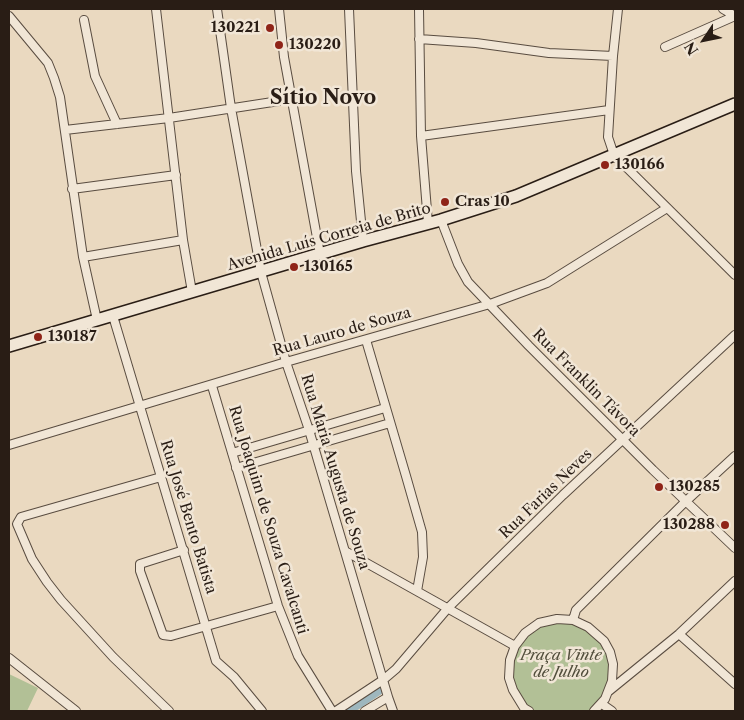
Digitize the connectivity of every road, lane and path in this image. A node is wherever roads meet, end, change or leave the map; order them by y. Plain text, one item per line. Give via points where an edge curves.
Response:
1 (156, 9) edge
2 (217, 9) edge
3 (278, 9) edge
4 (349, 9) edge
5 (419, 9) edge
6 (618, 9) edge
7 (723, 9) edge
8 (9, 16) edge
9 (735, 16) edge
10 (84, 20) dead end
11 (419, 40) junction
12 (665, 47) dead end
13 (613, 56) junction
14 (292, 98) junction
15 (735, 104) edge
16 (231, 108) junction
17 (610, 110) junction
18 (169, 118) junction
19 (117, 124) junction
20 (65, 130) junction
21 (421, 136) junction
22 (614, 155) junction
23 (176, 175) junction
24 (72, 189) junction
25 (667, 208) junction
26 (442, 220) junction
27 (428, 223) junction
28 (183, 240) junction
29 (363, 240) junction
30 (320, 254) junction
31 (83, 257) junction
32 (261, 272) junction
33 (735, 275) edge
34 (192, 292) junction
35 (490, 304) junction
36 (114, 316) junction
37 (98, 320) junction
38 (735, 335) edge
39 (366, 340) junction
40 (9, 346) edge
41 (286, 362) junction
42 (212, 386) junction
43 (140, 406) junction
44 (385, 408) junction
45 (390, 423) junction
46 (309, 430) junction
47 (623, 440) junction
48 (9, 445) edge
49 (313, 446) junction
50 (232, 453) junction
51 (735, 456) edge
52 (236, 468) junction
53 (161, 477) junction
54 (685, 502) junction
55 (20, 518) junction
56 (9, 525) edge
57 (735, 548) edge
58 (184, 550) junction
59 (345, 551) junction
60 (735, 581) edge
61 (417, 591) junction
62 (278, 606) junction
63 (448, 608) junction
64 (573, 620) junction
65 (206, 626) junction
66 (679, 634) junction
67 (515, 646) junction
68 (9, 658) edge
69 (383, 680) junction
70 (735, 684) edge
71 (609, 691) junction
72 (388, 697) junction
73 (602, 704) junction
74 (76, 711) edge
75 (169, 711) edge
76 (262, 711) edge
77 (334, 711) edge
78 (365, 711) edge
79 (393, 711) edge
80 (529, 711) edge
81 (594, 711) edge
82 (612, 711) edge

1 - 18 street
2 - 16 street, Rua Maria Augusta de Souza
3 - 14 street
4 - 29 street via 356,171
5 - 11 street
6 - 13 street
7 - 9 street
8 - 20 street via 48,63 60,97
9 - 12 street
10 - 19 street via 96,76
11 - 13 street
11 - 21 street
13 - 17 street
14 - 16 street
14 - 30 street
15 - 22 main road, Avenida Luís Correia de Brito
16 - 18 street
16 - 32 street, Rua Maria Augusta de Souza
17 - 21 street
17 - 22 street via 608,137
18 - 19 street
18 - 23 street
19 - 20 street
20 - 24 street
21 - 27 street
22 - 25 street
22 - 26 main road, Avenida Luís Correia de Brito via 516,196
23 - 24 street
23 - 28 street
24 - 31 street
25 - 33 street
25 - 35 street, Rua Lauro de Souza via 547,283
26 - 27 main road, Avenida Luís Correia de Brito
26 - 35 street, Rua Franklin Távora via 468,282
27 - 29 main road, Avenida Luís Correia de Brito
28 - 31 street
28 - 34 street
29 - 30 main road, Avenida Luís Correia de Brito
30 - 32 main road, Avenida Luís Correia de Brito
31 - 37 street
32 - 34 main road, Avenida Luís Correia de Brito
32 - 41 street, Rua Maria Augusta de Souza
34 - 36 main road, Avenida Luís Correia de Brito
35 - 39 street, Rua Lauro de Souza
35 - 47 street, Rua Franklin Távora
36 - 37 main road, Avenida Luís Correia de Brito
36 - 43 street, Rua José Bento Batista
37 - 40 main road, Avenida Luís Correia de Brito
38 - 47 street, Rua Farias Neves
39 - 41 street, Rua Lauro de Souza
39 - 44 street
41 - 42 street, Rua Lauro de Souza
41 - 46 street, Rua Maria Augusta de Souza
42 - 43 street, Rua Lauro de Souza
42 - 50 street, Rua Joaquim de Souza Cavalcanti
43 - 48 street, Rua Lauro de Souza
43 - 53 street, Rua José Bento Batista
44 - 45 street
44 - 46 street
45 - 49 street
45 - 61 street via 422,532 423,557
46 - 49 street, Rua Maria Augusta de Souza
46 - 50 street
47 - 54 street, Rua Franklin Távora
47 - 63 street, Rua Farias Neves
49 - 52 street
49 - 59 street, Rua Maria Augusta de Souza
50 - 52 street, Rua Joaquim de Souza Cavalcanti
51 - 54 street
52 - 62 street, Rua Joaquim de Souza Cavalcanti
53 - 55 street
53 - 58 street, Rua José Bento Batista
54 - 57 street, Rua Franklin Távora
54 - 64 street via 576,610
55 - 56 street
55 - 75 street via 18,528 26,546 56,594 113,657
58 - 65 street, Rua José Bento Batista
58 - 65 street via 142,562 140,571 164,635
59 - 61 street
59 - 69 street, Rua Maria Augusta de Souza
60 - 66 street
61 - 63 street
62 - 65 street
62 - 77 street, Rua Joaquim de Souza Cavalcanti via 298,656
63 - 67 street
63 - 69 street, Rua Farias Neves via 413,651
64 - 67 street via 539,623 524,633
64 - 71 street via 597,633 610,652 613,664
65 - 76 street, Rua José Bento Batista via 216,661
66 - 70 street
66 - 71 street
67 - 80 street via 509,678 514,693
68 - 74 street
69 - 72 street
69 - 77 street, Rua Farias Neves
71 - 73 street
72 - 78 street
72 - 79 street
73 - 81 street
73 - 82 street

